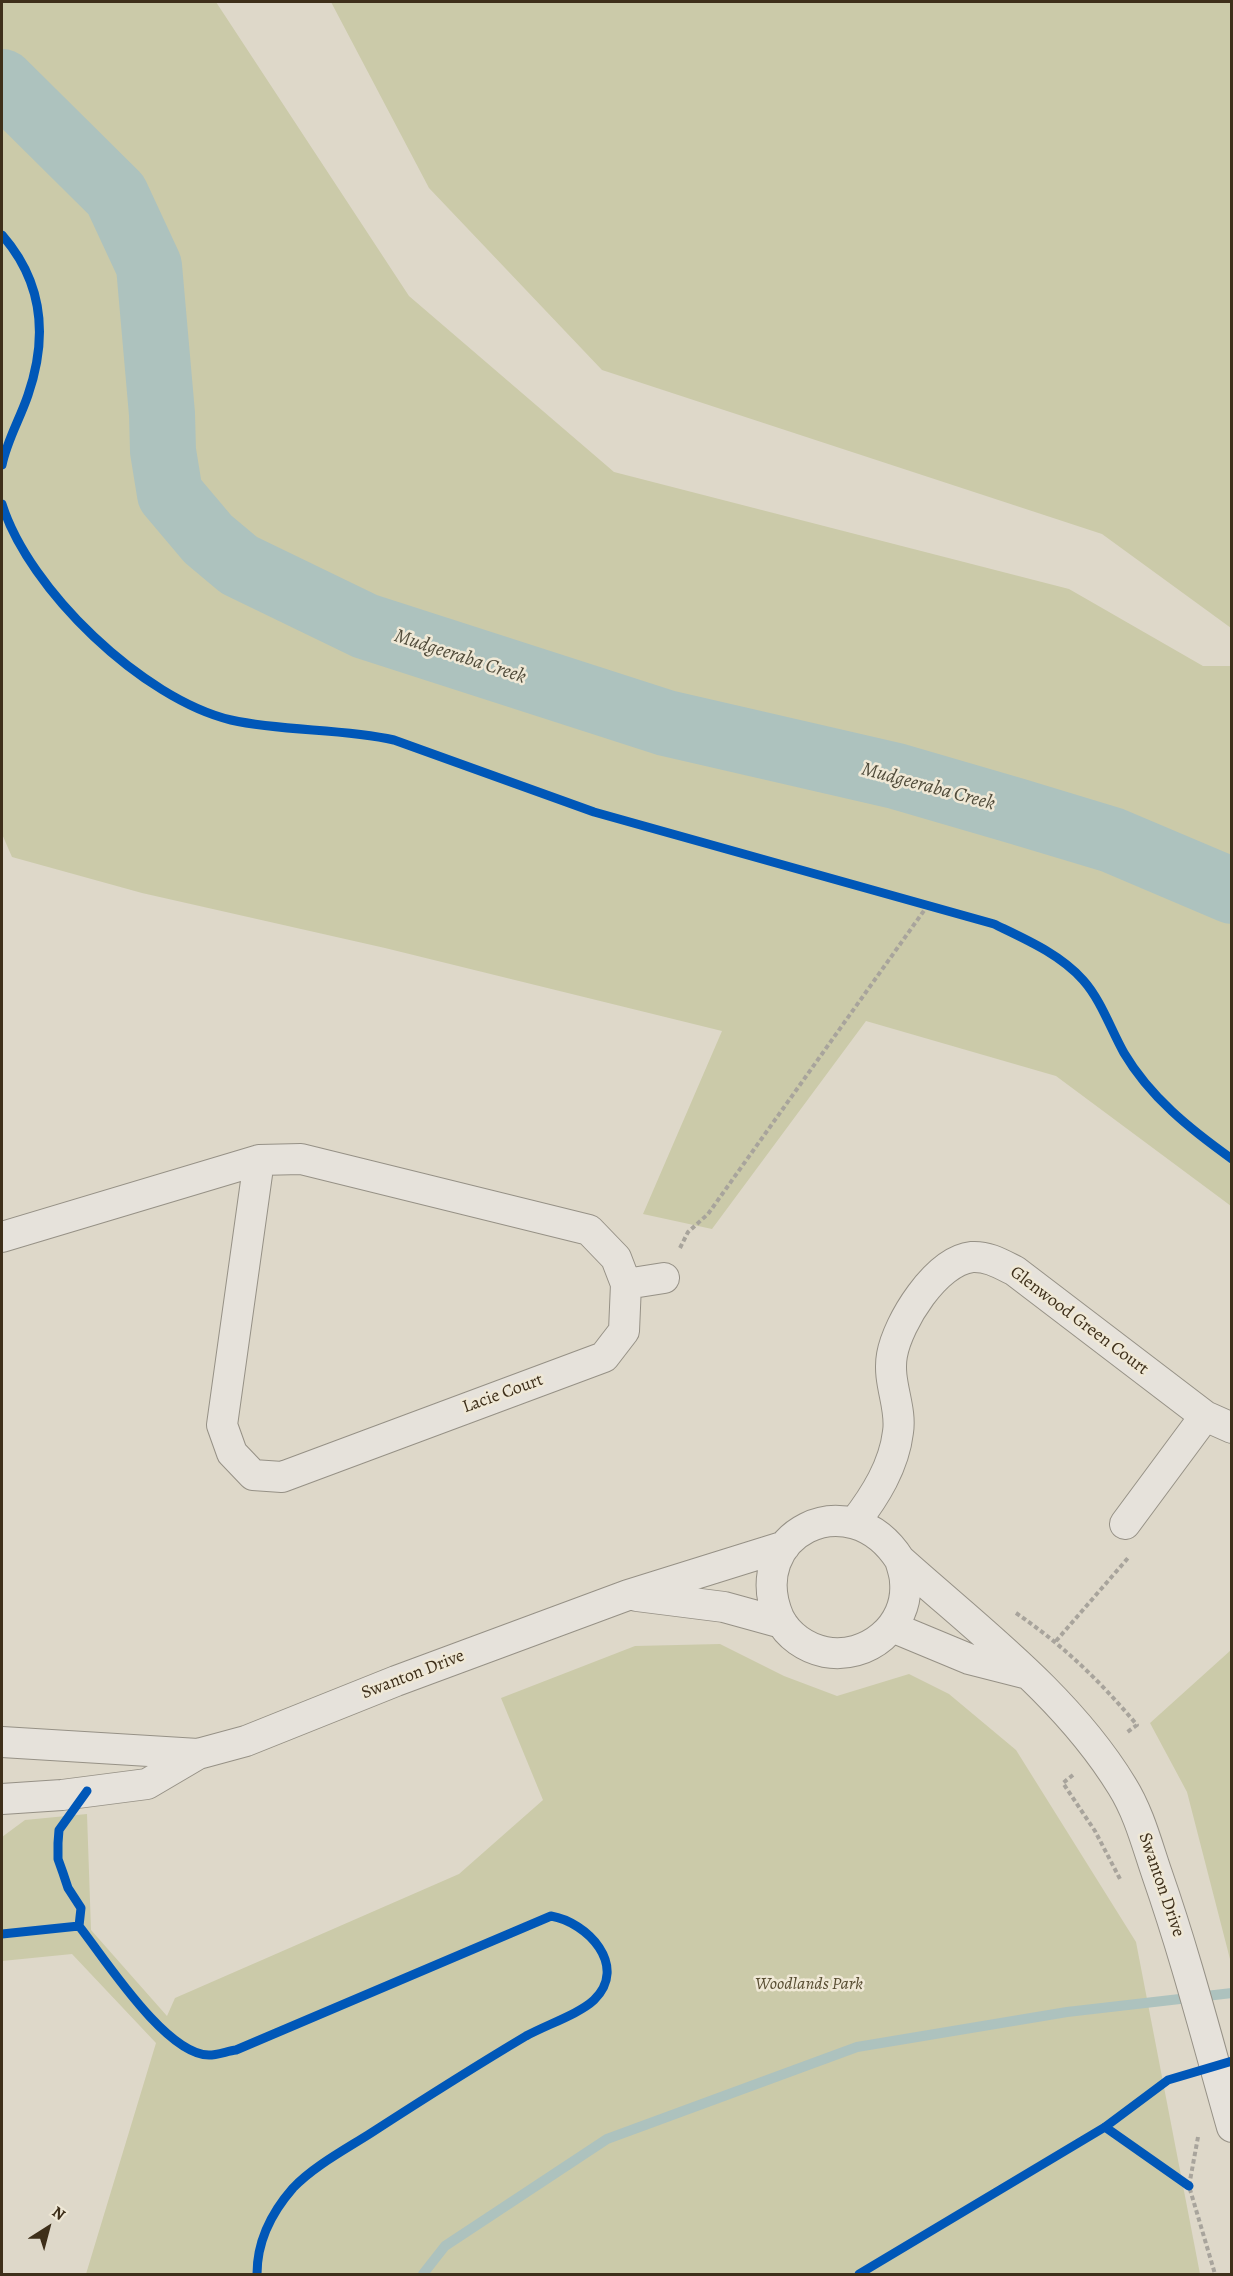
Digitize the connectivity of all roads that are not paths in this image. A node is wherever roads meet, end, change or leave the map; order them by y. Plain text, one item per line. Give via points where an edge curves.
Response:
1 (259, 1160) junction
2 (2, 1237) edge
3 (664, 1278) road end
4 (626, 1284) junction
5 (1218, 1422) edge
6 (855, 1522) junction
7 (1125, 1524) dead end
8 (785, 1546) junction
9 (900, 1560) junction
10 (628, 1595) junction
11 (782, 1623) junction
12 (892, 1627) junction
13 (1030, 1674) junction
14 (2, 1743) edge
15 (198, 1754) junction
16 (2, 1799) edge
17 (1228, 2113) edge

1 - 2 street, Lacie Court
1 - 4 street, Lacie Court via 301,1159 589,1230 616,1258
1 - 4 street, Lacie Court via 222,1425 232,1453 253,1475 282,1477 604,1357 624,1331
3 - 4 street
5 - 6 street, Glenwood Green Court via 1015,1271 986,1257 970,1257 947,1265 903,1323 892,1355 891,1383 899,1431 890,1464 873,1499
5 - 7 street
6 - 8 street, Swanton Drive via 816,1523
6 - 9 street, Swanton Drive via 874,1530
8 - 10 street, Swanton Drive
8 - 11 street, Swanton Drive via 775,1563 771,1584 773,1604
9 - 12 street, Swanton Drive via 906,1583 903,1606
9 - 13 street, Swanton Drive
10 - 11 street, Swanton Drive via 724,1607
10 - 15 street, Swanton Drive via 246,1741
11 - 12 street, Swanton Drive via 796,1639 815,1650 836,1654 858,1652 877,1642
12 - 13 street via 969,1659
13 - 17 street, Swanton Drive via 1100,1754 1136,1812 1177,1930
14 - 15 street, Swanton Drive
15 - 16 street, Swanton Drive via 147,1784

